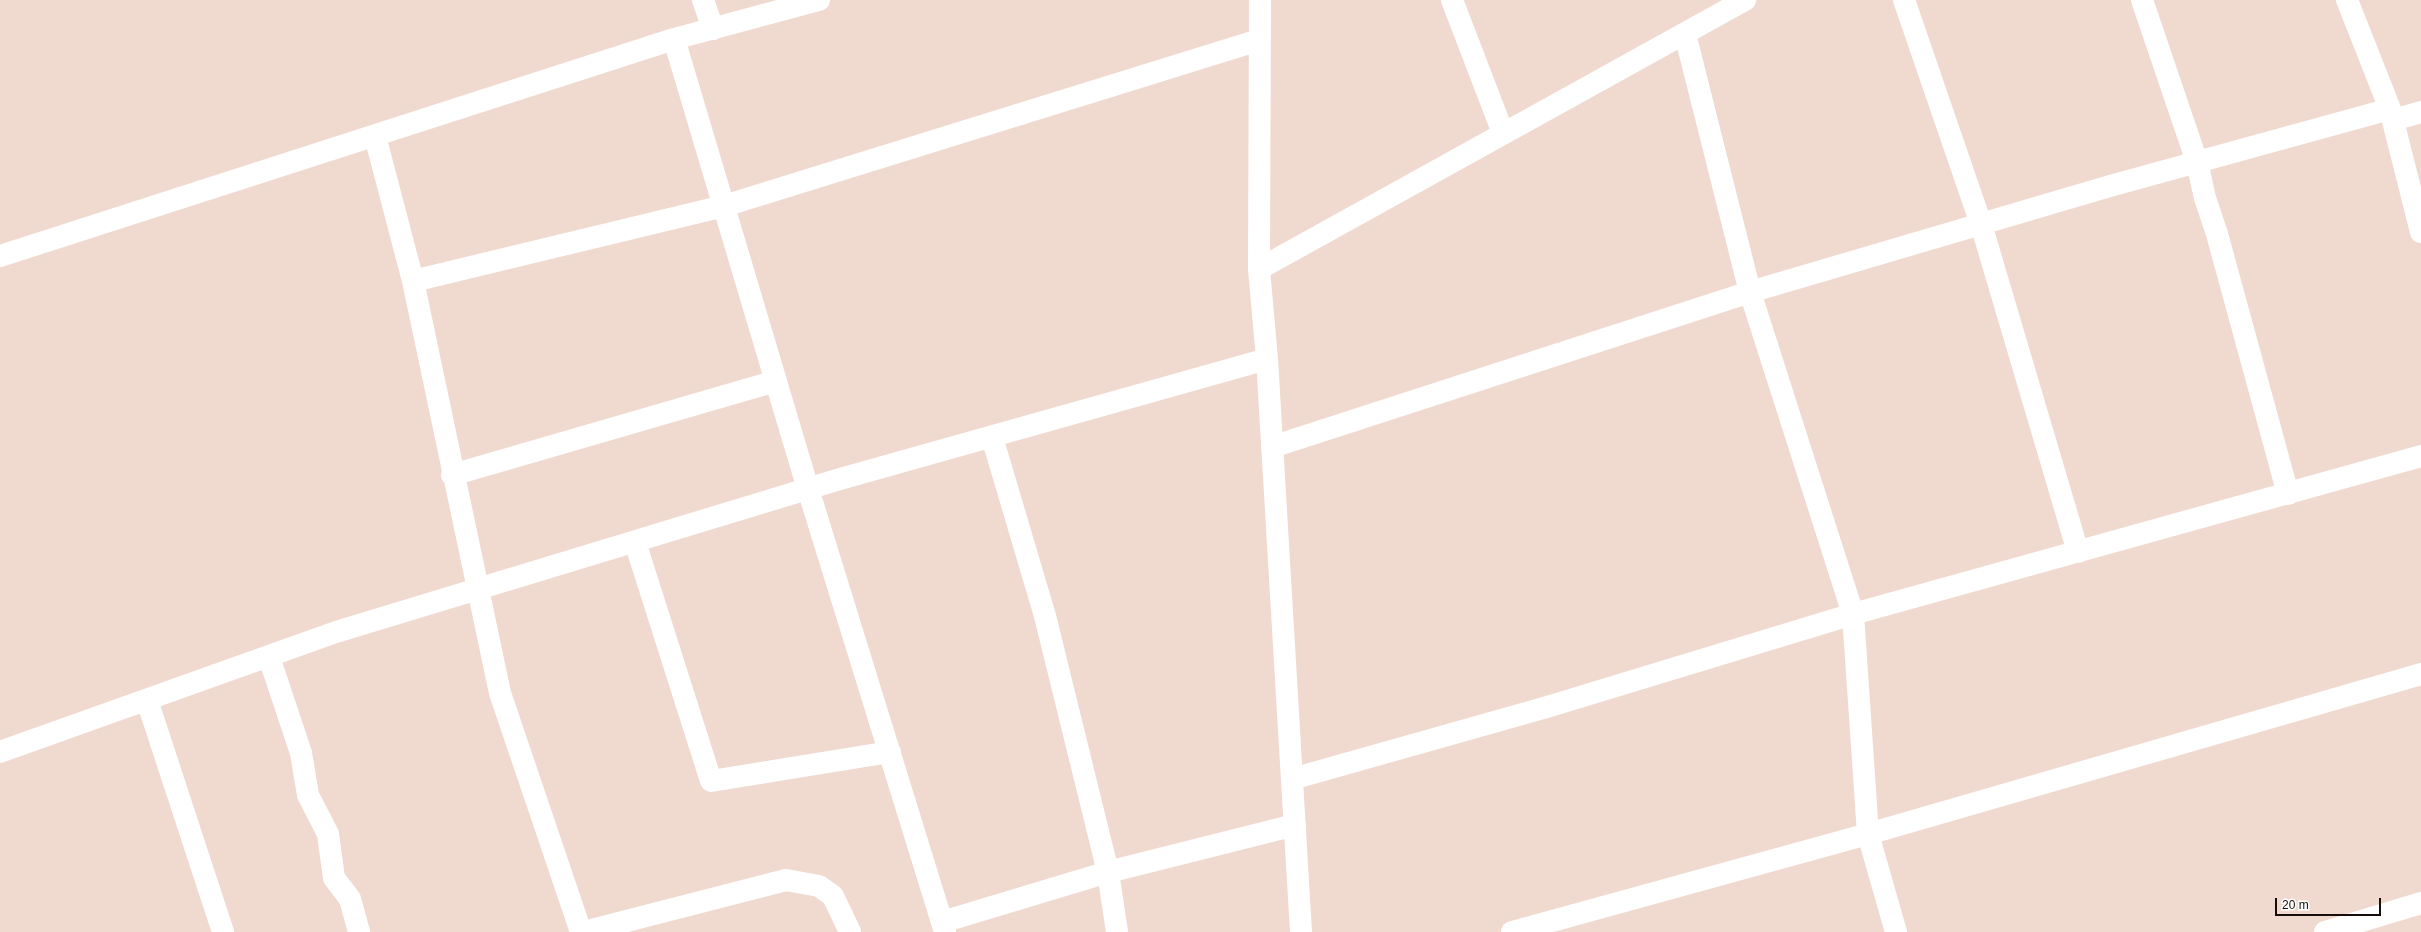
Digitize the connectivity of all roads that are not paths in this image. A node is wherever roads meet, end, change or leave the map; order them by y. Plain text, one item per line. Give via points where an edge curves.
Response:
1 (703, 0) edge
2 (819, 0) edge
3 (1260, 0) edge
4 (1452, 0) edge
5 (1745, 0) edge
6 (1904, 0) edge
7 (2142, 0) edge
8 (2347, 0) edge
9 (713, 29) junction
10 (1685, 34) junction
11 (674, 39) junction
12 (1259, 40) junction
13 (2421, 112) edge
14 (2391, 114) junction
15 (1503, 133) junction
16 (374, 136) junction
17 (2197, 162) junction
18 (724, 206) junction
19 (1981, 224) junction
20 (2421, 232) edge
21 (0, 256) edge
22 (1259, 269) junction
23 (413, 281) junction
24 (1750, 292) junction
25 (1267, 359) junction
26 (776, 381) junction
27 (992, 437) junction
28 (1272, 447) junction
29 (2421, 456) edge
30 (452, 475) junction
31 (808, 488) junction
32 (2288, 494) junction
33 (635, 542) junction
34 (2078, 552) junction
35 (477, 590) junction
36 (1853, 614) junction
37 (269, 657) junction
38 (2421, 674) edge
39 (147, 700) junction
40 (0, 752) edge
41 (890, 752) junction
42 (1292, 779) junction
43 (1294, 824) junction
44 (1868, 834) junction
45 (1108, 872) junction
46 (2421, 903) edge
47 (943, 927) edge
48 (223, 932) edge
49 (359, 932) edge
50 (582, 932) edge
51 (850, 932) edge
52 (1117, 932) edge
53 (1302, 932) edge
54 (1512, 932) edge
55 (1896, 932) edge
56 (2325, 932) edge

1 - 9 street
2 - 9 street
3 - 12 street
4 - 15 street
5 - 10 street
6 - 19 street
7 - 17 street
8 - 14 street
9 - 11 street
10 - 15 street
10 - 24 street
11 - 16 street
11 - 18 street
12 - 18 street
12 - 22 street
13 - 14 street
14 - 17 street
14 - 20 street
15 - 22 street
16 - 21 street
16 - 23 street
17 - 19 street
17 - 32 street via 2204,198 2217,234
18 - 23 street
18 - 26 street
19 - 24 street
19 - 34 street
22 - 25 street
23 - 30 street
24 - 28 street
24 - 36 street
25 - 27 street
25 - 28 street
26 - 30 street
26 - 31 street
27 - 31 street
27 - 45 street via 1045,616
28 - 42 street
29 - 32 street
30 - 35 street
31 - 33 street
31 - 41 street
32 - 34 street
33 - 35 street
33 - 41 street via 711,781
34 - 36 street
35 - 37 street via 336,632
35 - 50 street via 500,693
36 - 42 street via 1547,707
36 - 44 street
37 - 39 street
37 - 49 street via 301,753 308,795 328,834 334,878 350,899
38 - 44 street
39 - 40 street
39 - 48 street
41 - 47 street
42 - 43 street
43 - 45 street
43 - 53 street
44 - 54 street
44 - 55 street
45 - 47 street
45 - 52 street
46 - 56 street
50 - 51 street via 786,880 819,886 833,896

